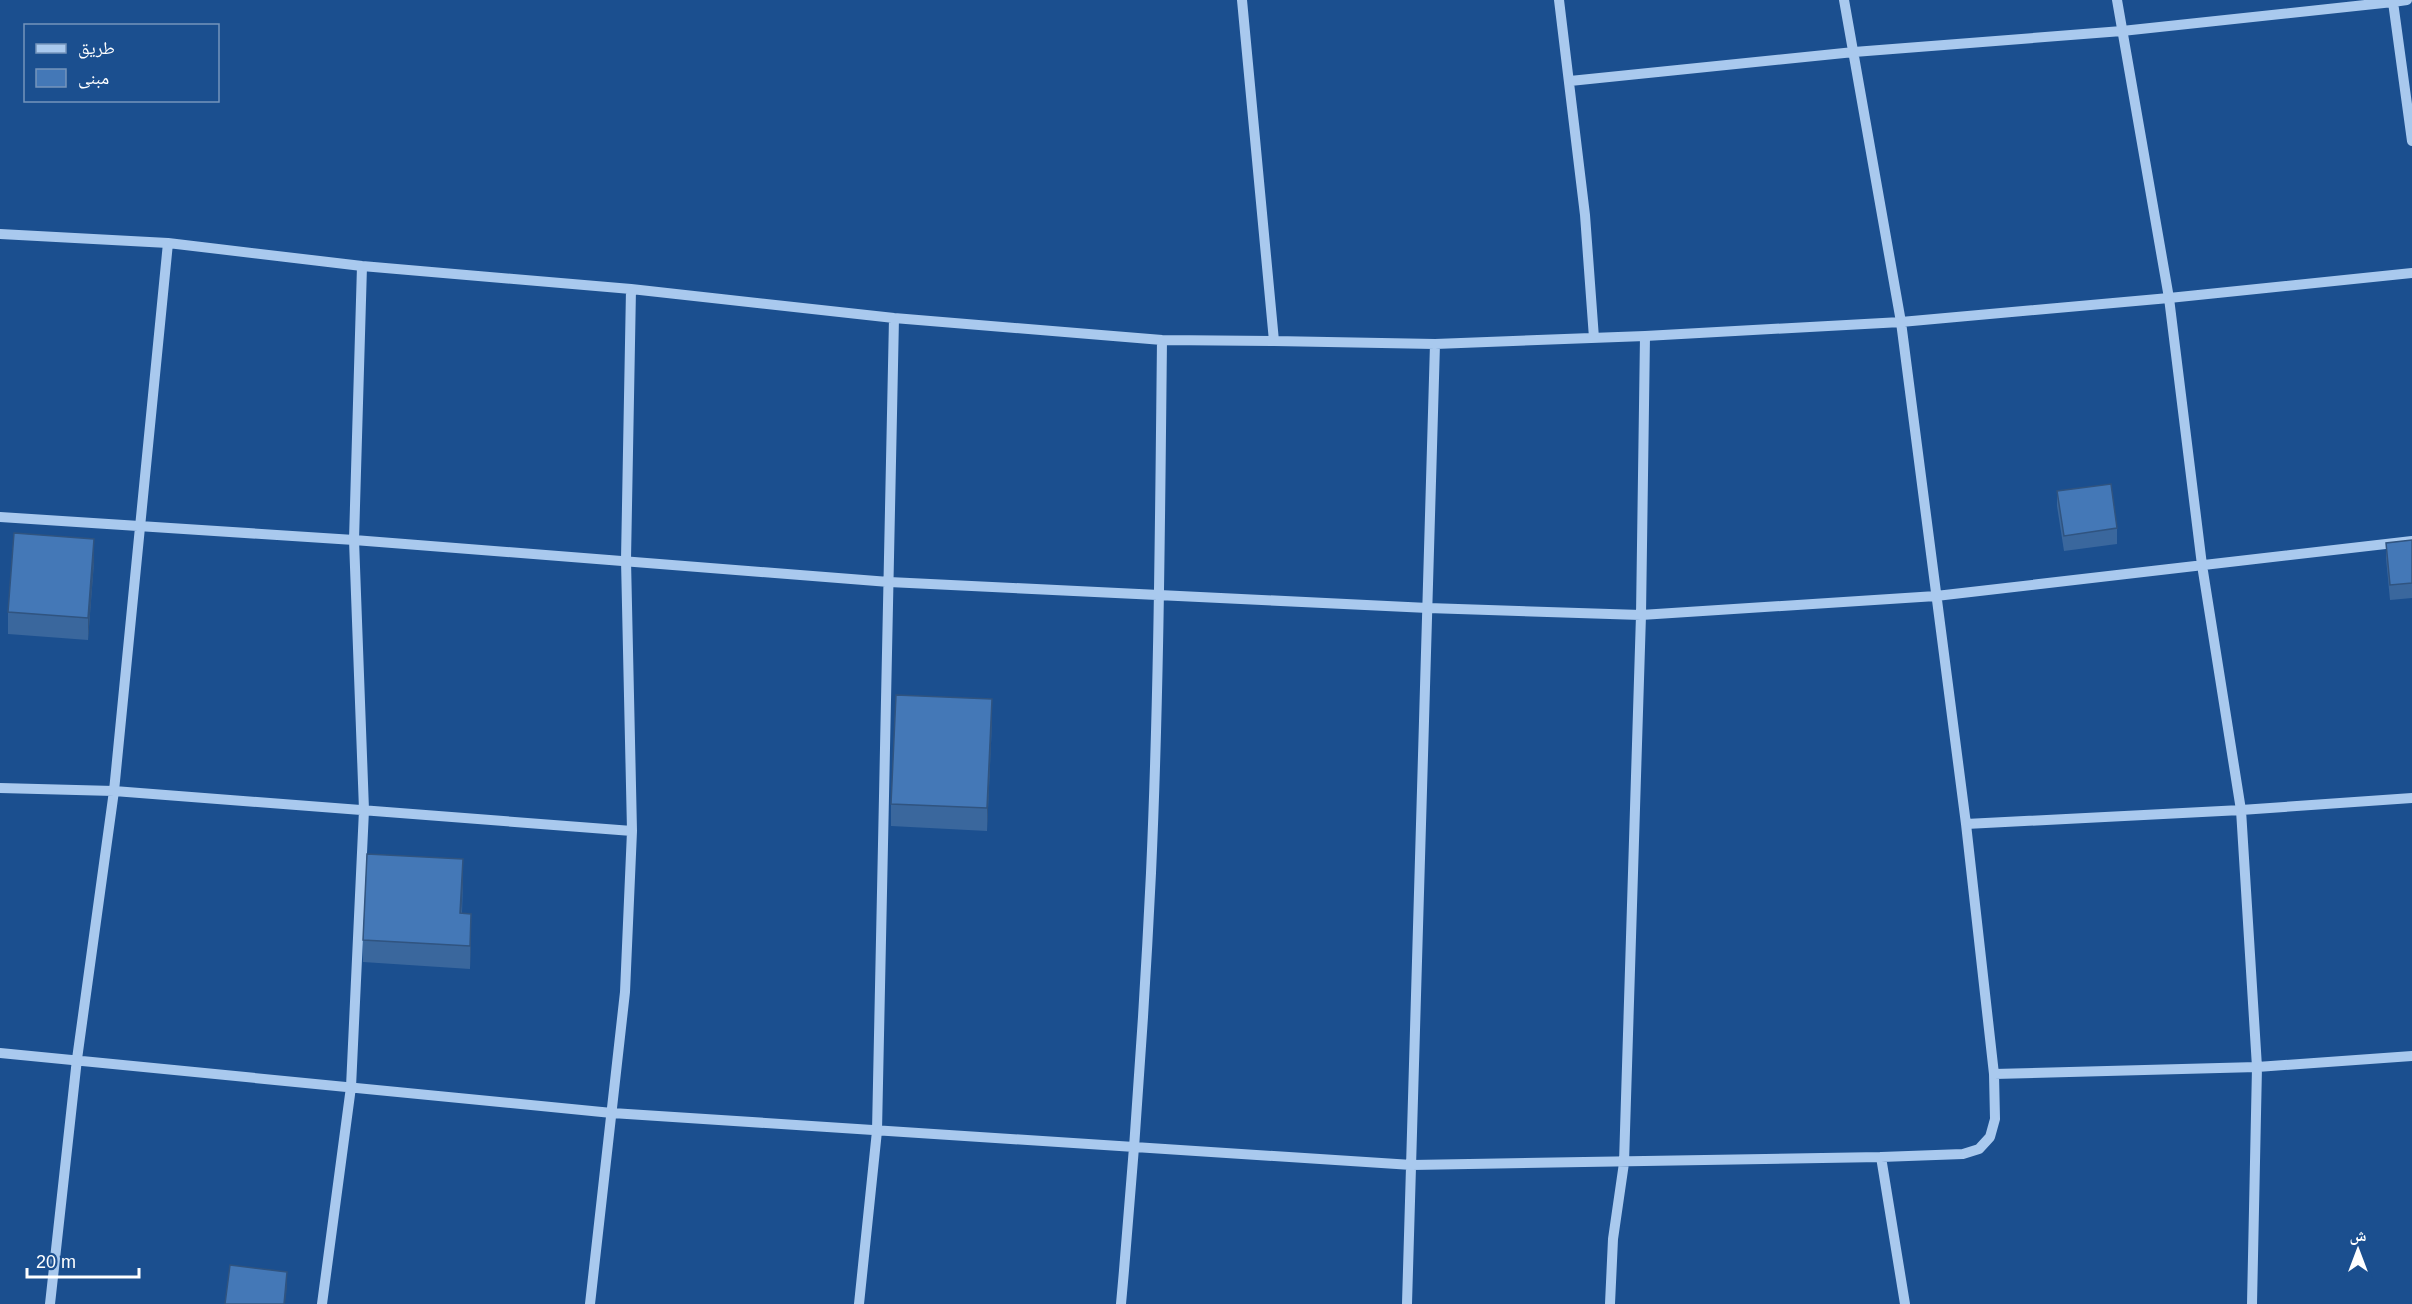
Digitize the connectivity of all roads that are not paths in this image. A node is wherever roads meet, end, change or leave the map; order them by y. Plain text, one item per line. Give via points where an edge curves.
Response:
1 (1242, 0) edge
2 (1559, 0) edge
3 (1844, 0) edge
4 (2116, 0) edge
5 (2407, 0) edge
6 (2393, 1) edge
7 (2122, 31) junction
8 (1854, 52) junction
9 (1570, 81) junction
10 (2412, 141) edge
11 (0, 234) edge
12 (168, 243) junction
13 (362, 266) junction
14 (2412, 273) edge
15 (631, 289) junction
16 (2169, 298) junction
17 (894, 318) junction
18 (1901, 322) junction
19 (1645, 336) junction
20 (1594, 338) junction
21 (1162, 340) junction
22 (1274, 341) junction
23 (1435, 344) junction
24 (0, 517) edge
25 (141, 528) junction
26 (354, 540) junction
27 (2412, 541) edge
28 (626, 560) junction
29 (2202, 565) junction
30 (889, 582) junction
31 (1160, 594) junction
32 (1936, 596) junction
33 (1428, 608) junction
34 (1641, 615) junction
35 (0, 788) edge
36 (114, 791) junction
37 (2412, 798) edge
38 (364, 810) junction
39 (2241, 810) junction
40 (1966, 824) junction
41 (632, 831) junction
42 (0, 1053) edge
43 (2412, 1056) edge
44 (77, 1059) junction
45 (2257, 1067) junction
46 (1994, 1074) junction
47 (351, 1087) junction
48 (612, 1113) junction
49 (877, 1131) junction
50 (1135, 1148) junction
51 (1881, 1157) junction
52 (1624, 1163) junction
53 (1412, 1165) junction
54 (50, 1304) edge
55 (322, 1304) edge
56 (590, 1304) edge
57 (859, 1304) edge
58 (1121, 1304) edge
59 (1407, 1304) edge
60 (1610, 1304) edge
61 (1905, 1304) edge
62 (2252, 1304) edge

1 - 22 street
2 - 9 street
3 - 8 street
4 - 7 street
5 - 6 street
6 - 7 street
6 - 10 street
7 - 8 street
7 - 16 street
8 - 9 street
8 - 18 street
9 - 20 street
11 - 12 street
12 - 13 street
12 - 25 street
13 - 15 street
13 - 26 street
14 - 16 street
15 - 17 street
15 - 28 street
16 - 18 street
16 - 29 street
17 - 21 street
17 - 30 street
18 - 19 street
18 - 32 street
19 - 20 street
19 - 34 street
20 - 23 street
21 - 22 street
21 - 31 street
22 - 23 street
23 - 33 street
24 - 25 street
25 - 26 street
25 - 36 street
26 - 28 street
26 - 38 street
27 - 29 street
28 - 30 street
28 - 41 street
29 - 32 street
29 - 39 street
30 - 31 street
30 - 49 street
31 - 33 street
31 - 50 street via 1151,872
32 - 34 street
32 - 40 street
33 - 34 street
33 - 53 street
34 - 52 street
35 - 36 street
36 - 38 street
36 - 44 street
37 - 39 street
38 - 41 street
38 - 47 street
39 - 40 street
39 - 45 street
40 - 46 street
41 - 48 street via 625,992
42 - 44 street
43 - 45 street
44 - 47 street
44 - 54 street
45 - 46 street
45 - 62 street
46 - 51 street via 1995,1119 1990,1137 1979,1149 1963,1154
47 - 48 street
47 - 55 street
48 - 49 street
48 - 56 street
49 - 50 street
49 - 57 street
50 - 53 street
50 - 58 street
51 - 52 street
51 - 61 street
52 - 53 street
52 - 60 street via 1613,1239
53 - 59 street

